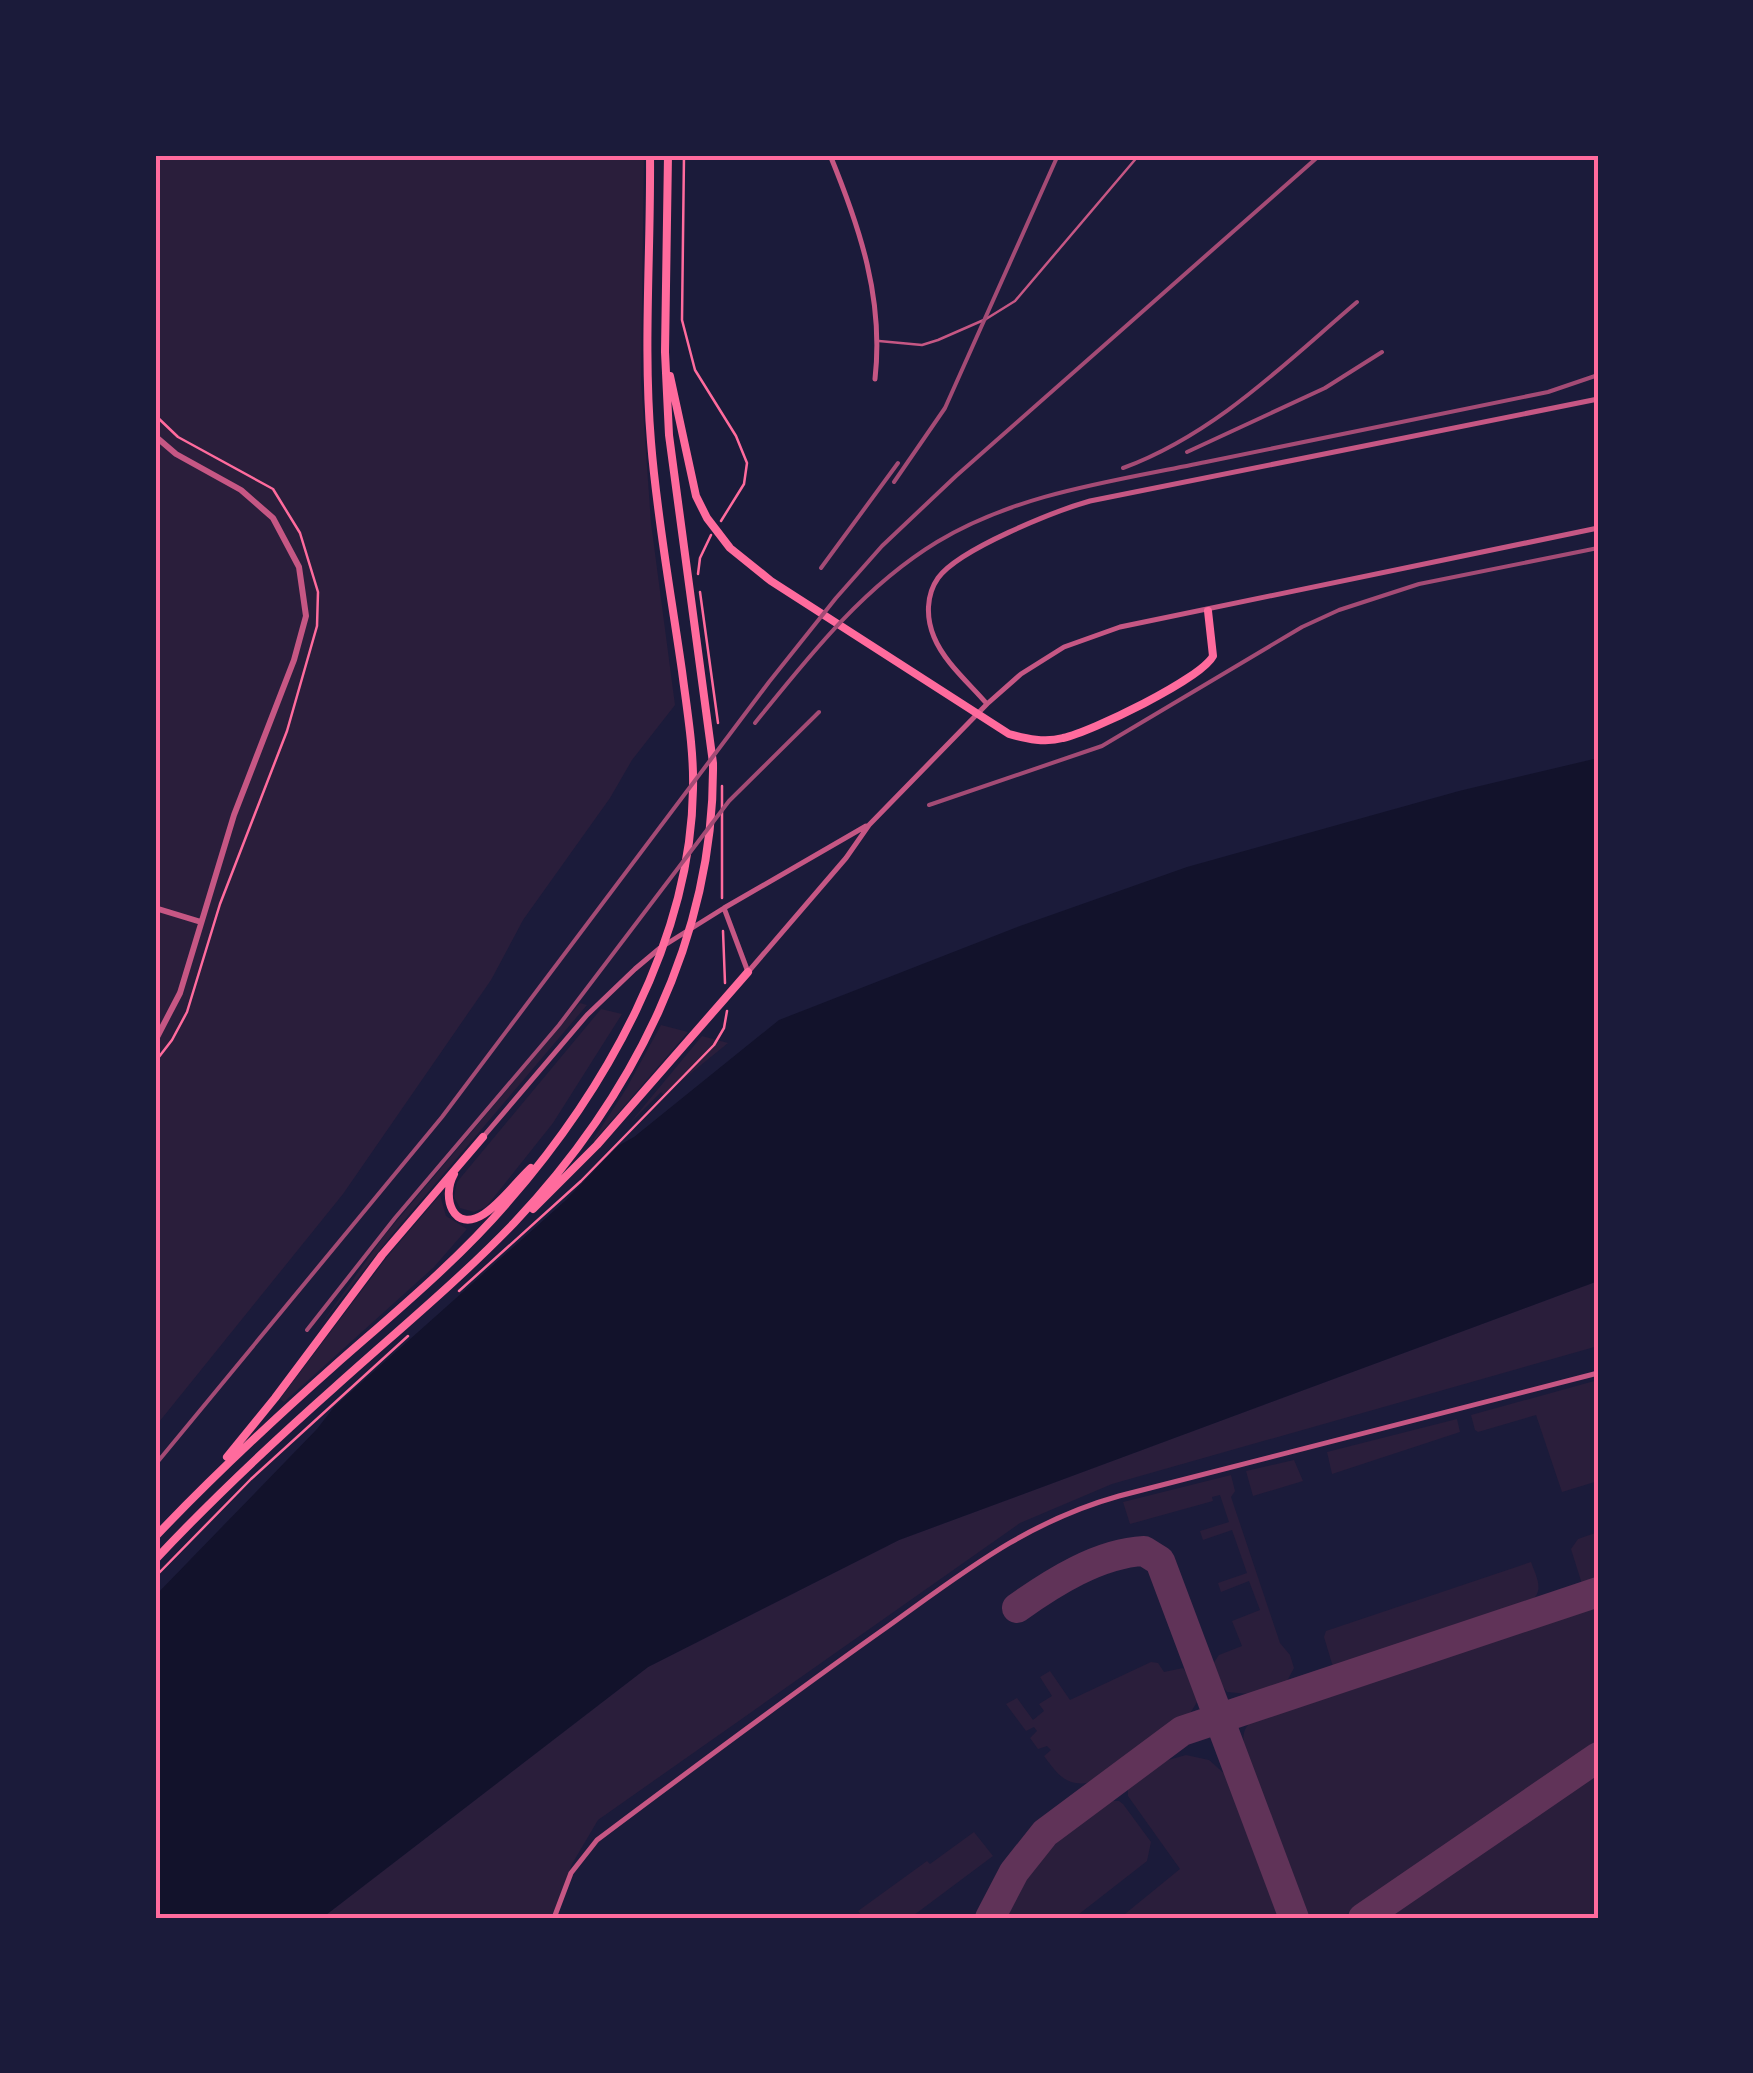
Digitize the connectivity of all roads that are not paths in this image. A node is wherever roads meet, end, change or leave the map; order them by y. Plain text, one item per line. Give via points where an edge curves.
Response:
1 (650, 155) edge
2 (668, 155) edge
3 (830, 155) edge
4 (1139, 155) edge
5 (877, 341) junction
6 (665, 352) junction
7 (875, 379) dead end
8 (1598, 399) edge
9 (155, 436) edge
10 (1598, 528) edge
11 (1208, 611) junction
12 (986, 704) junction
13 (869, 824) junction
14 (155, 908) edge
15 (724, 908) junction
16 (202, 922) junction
17 (748, 972) junction
18 (155, 1041) edge
19 (483, 1137) junction
20 (555, 1143) junction
21 (478, 1258) junction
22 (1598, 1373) edge
23 (197, 1493) junction
24 (155, 1537) edge
25 (155, 1560) edge
26 (554, 1918) edge

1 - 20 highway via 648,391 694,788 677,906 657,965
2 - 6 highway
3 - 5 street via 871,272
4 - 5 lane via 1016,302 938,340
5 - 7 street
6 - 11 highway via 696,496 719,535 754,568 996,728 1026,739 1059,740 1194,676 1213,656
6 - 21 highway via 713,786 702,891 673,980 592,1127
8 - 12 street via 1090,501 1042,518 960,560 932,589 932,634
9 - 16 street via 273,518 299,567 306,616
10 - 11 street
11 - 12 street via 1084,638 1043,659
12 - 13 street
13 - 15 street
13 - 17 street
14 - 16 street
15 - 17 street
15 - 19 street via 660,948 605,996
16 - 18 street via 175,1007
17 - 21 highway via 578,1165
19 - 20 highway via 447,1191 452,1212 466,1219 487,1212
19 - 23 highway
20 - 23 highway via 460,1253
21 - 25 highway via 262,1453
22 - 26 street via 1119,1496 1037,1525 823,1672 597,1840 571,1873
23 - 24 highway

